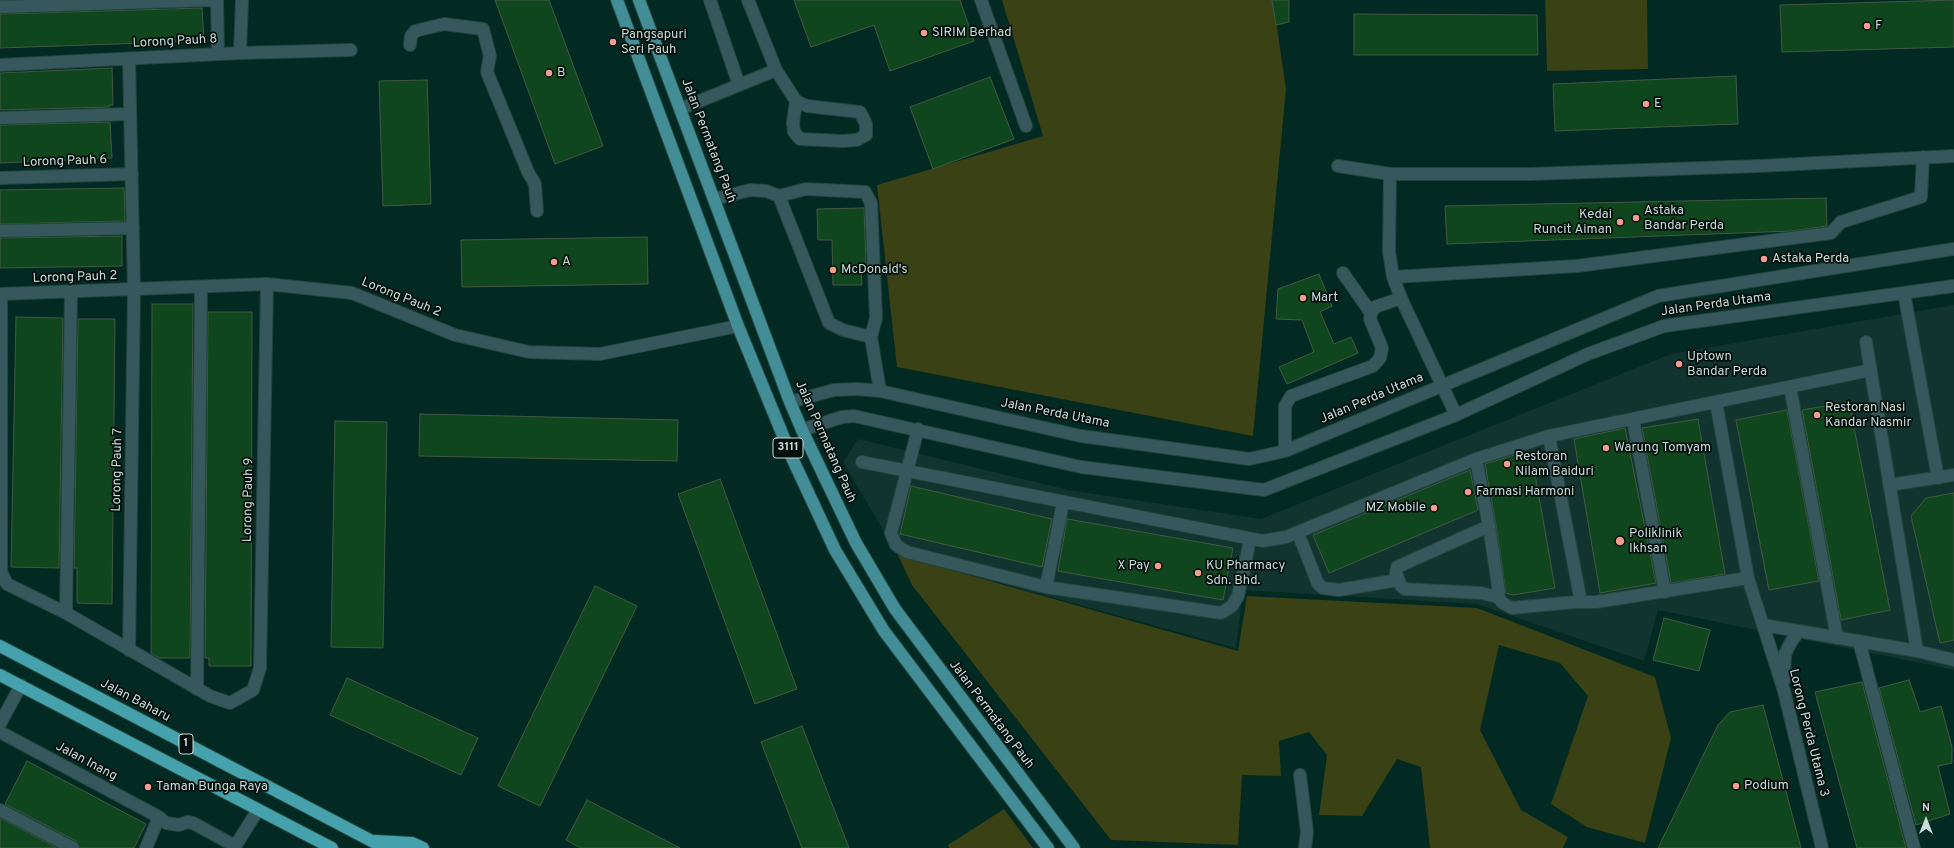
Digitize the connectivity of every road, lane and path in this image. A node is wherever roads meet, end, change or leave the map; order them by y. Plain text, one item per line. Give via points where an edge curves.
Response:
1 (211, 0) edge
2 (217, 0) edge
3 (242, 0) edge
4 (617, 0) edge
5 (639, 0) edge
6 (710, 0) edge
7 (748, 0) edge
8 (981, 0) edge
9 (0, 7) edge
10 (410, 45) dead end
11 (351, 50) dead end
12 (240, 53) junction
13 (218, 54) junction
14 (129, 59) junction
15 (0, 65) edge
16 (776, 70) junction
17 (739, 85) junction
18 (796, 101) junction
19 (680, 108) junction
20 (130, 114) junction
21 (0, 118) edge
22 (1026, 126) dead end
23 (1954, 156) edge
24 (1922, 157) junction
25 (1338, 166) dead end
26 (132, 174) junction
27 (1390, 174) junction
28 (0, 178) edge
29 (779, 196) junction
30 (715, 199) junction
31 (537, 211) dead end
32 (133, 228) junction
33 (0, 232) edge
34 (1954, 249) edge
35 (1343, 273) dead end
36 (1393, 277) junction
37 (267, 284) junction
38 (1954, 286) edge
39 (201, 287) junction
40 (134, 290) junction
41 (71, 292) junction
42 (1, 294) edge
43 (1904, 294) junction
44 (1401, 298) junction
45 (1371, 313) junction
46 (738, 326) junction
47 (871, 336) junction
48 (1866, 342) dead end
49 (1871, 370) junction
50 (1442, 385) junction
51 (1790, 387) junction
52 (880, 391) junction
53 (790, 402) junction
54 (1716, 402) junction
55 (1456, 415) junction
56 (1633, 420) junction
57 (918, 429) junction
58 (802, 430) junction
59 (1549, 436) junction
60 (1286, 451) junction
61 (1476, 459) junction
62 (862, 462) dead end
63 (907, 472) junction
64 (1954, 475) edge
65 (1938, 478) junction
66 (1889, 485) junction
67 (1063, 503) junction
68 (1489, 526) junction
69 (1298, 532) junction
70 (1250, 540) junction
71 (1, 572) edge
72 (1748, 578) junction
73 (1398, 580) junction
74 (1046, 587) junction
75 (1665, 592) junction
76 (1496, 595) junction
77 (1581, 602) junction
78 (66, 613) junction
79 (1762, 625) junction
80 (1800, 631) junction
81 (1837, 638) junction
82 (1859, 641) junction
83 (0, 646) edge
84 (129, 650) junction
85 (1917, 651) junction
86 (1954, 660) edge
87 (0, 675) edge
88 (21, 685) junction
89 (197, 689) junction
90 (1784, 691) junction
91 (0, 724) edge
92 (0, 732) edge
93 (1300, 775) dead end
94 (0, 810) edge
95 (258, 810) junction
96 (159, 817) junction
97 (372, 841) junction
98 (234, 847) edge
99 (73, 848) edge
100 (146, 848) edge
101 (332, 848) edge
102 (385, 848) edge
103 (423, 848) edge
104 (1048, 848) edge
105 (1074, 848) edge
106 (1305, 848) edge
107 (1822, 848) edge
108 (1914, 848) edge

1 - 9 street
2 - 13 street
3 - 12 street
4 - 46 main road, 3111
5 - 19 main road, Jalan Permatang Pauh / 3111
6 - 17 street
7 - 16 street
8 - 22 street
10 - 31 street via 411,36 415,31 444,24 483,29 490,56 487,72 535,184
11 - 12 street, Lorong Pauh 8
12 - 13 street, Lorong Pauh 8
13 - 14 street, Lorong Pauh 8
14 - 15 street, Lorong Pauh 8
14 - 20 street, Lorong Pauh 7
16 - 17 street
16 - 18 street
17 - 19 street
18 - 18 street via 793,123 794,132 800,139 843,141 857,140 866,135 866,124 860,112 807,106
19 - 30 main road, Jalan Permatang Pauh / 3111
20 - 21 street
20 - 26 street, Lorong Pauh 7
23 - 24 street
24 - 27 street via 1751,167 1531,174
24 - 36 street via 1921,197 1841,222 1831,233 1577,266
25 - 27 street
26 - 28 street, Lorong Pauh 6
26 - 32 street, Lorong Pauh 7
27 - 36 street via 1389,252
29 - 30 street via 766,191 750,190
29 - 47 street via 829,323 843,330
29 - 47 street via 806,189 865,192 871,203 876,318
30 - 53 main road, Jalan Permatang Pauh / 3111
32 - 33 street
32 - 40 street, Lorong Pauh 7
34 - 50 street, Jalan Perda Utama via 1658,296
35 - 45 street
36 - 44 street
37 - 39 street, Lorong Pauh 2
37 - 46 street, Lorong Pauh 2 via 352,293 455,335 529,352 600,354
37 - 89 street, Lorong Pauh 9 via 260,668 254,690 230,703
38 - 43 street, Jalan Perda Utama
39 - 40 street, Lorong Pauh 2
39 - 89 street
40 - 41 street, Lorong Pauh 2
40 - 84 street, Lorong Pauh 7
41 - 42 street, Lorong Pauh 2
41 - 78 street
42 - 71 street
43 - 55 street, Jalan Perda Utama via 1664,326 1588,354
43 - 65 street
44 - 45 street via 1375,307
44 - 50 street
45 - 60 street via 1370,319 1382,348 1380,358 1373,366 1291,396 1285,406
46 - 104 main road, 3111 via 793,460 835,550 864,600 884,631
47 - 52 street
48 - 49 street
49 - 51 street
49 - 66 street
50 - 55 street
50 - 60 street, Jalan Perda Utama
51 - 54 street
51 - 81 street
52 - 53 street, Jalan Perda Utama via 834,390
52 - 60 street, Jalan Perda Utama via 1081,436 1248,459
53 - 58 main road, Jalan Permatang Pauh / 3111
54 - 56 street
54 - 72 street, Lorong Perda Utama 3
55 - 57 street, Jalan Perda Utama via 1264,490 1081,467
56 - 59 street
56 - 75 street
57 - 58 street, Jalan Perda Utama via 854,416 842,417
57 - 63 street
58 - 105 main road, Jalan Permatang Pauh / 3111 via 856,543 895,609
59 - 61 street
59 - 77 street
61 - 68 street
61 - 69 street
62 - 63 street
63 - 67 street
63 - 74 street via 891,533 896,545 907,552
64 - 65 street
65 - 66 street
66 - 85 street
67 - 70 street
67 - 74 street
68 - 73 street via 1397,567
68 - 76 street via 1499,592
69 - 70 street via 1274,540
69 - 73 street via 1318,584 1323,588 1340,590
70 - 74 street via 1238,596 1232,606 1221,613
71 - 78 street via 7,584
72 - 75 street
72 - 79 street, Lorong Perda Utama 3
73 - 76 street via 1405,589
75 - 77 street
76 - 77 street via 1512,608
78 - 84 street
79 - 80 street
79 - 90 street, Lorong Perda Utama 3
80 - 81 street
80 - 90 street via 1785,654
81 - 82 street
82 - 85 street
82 - 108 street
83 - 97 highway, Jalan Baharu / 1
84 - 89 street
85 - 86 street
87 - 88 highway, 1
88 - 91 street
88 - 95 highway, 1
90 - 107 street, Lorong Perda Utama 3
92 - 96 street, Jalan Inang
93 - 106 street via 1307,832
94 - 99 street
95 - 98 street
95 - 101 highway, 1
96 - 98 street, Jalan Inang via 166,823 192,823
96 - 100 street
97 - 102 highway, Jalan Baharu / 1
97 - 103 highway via 412,843

